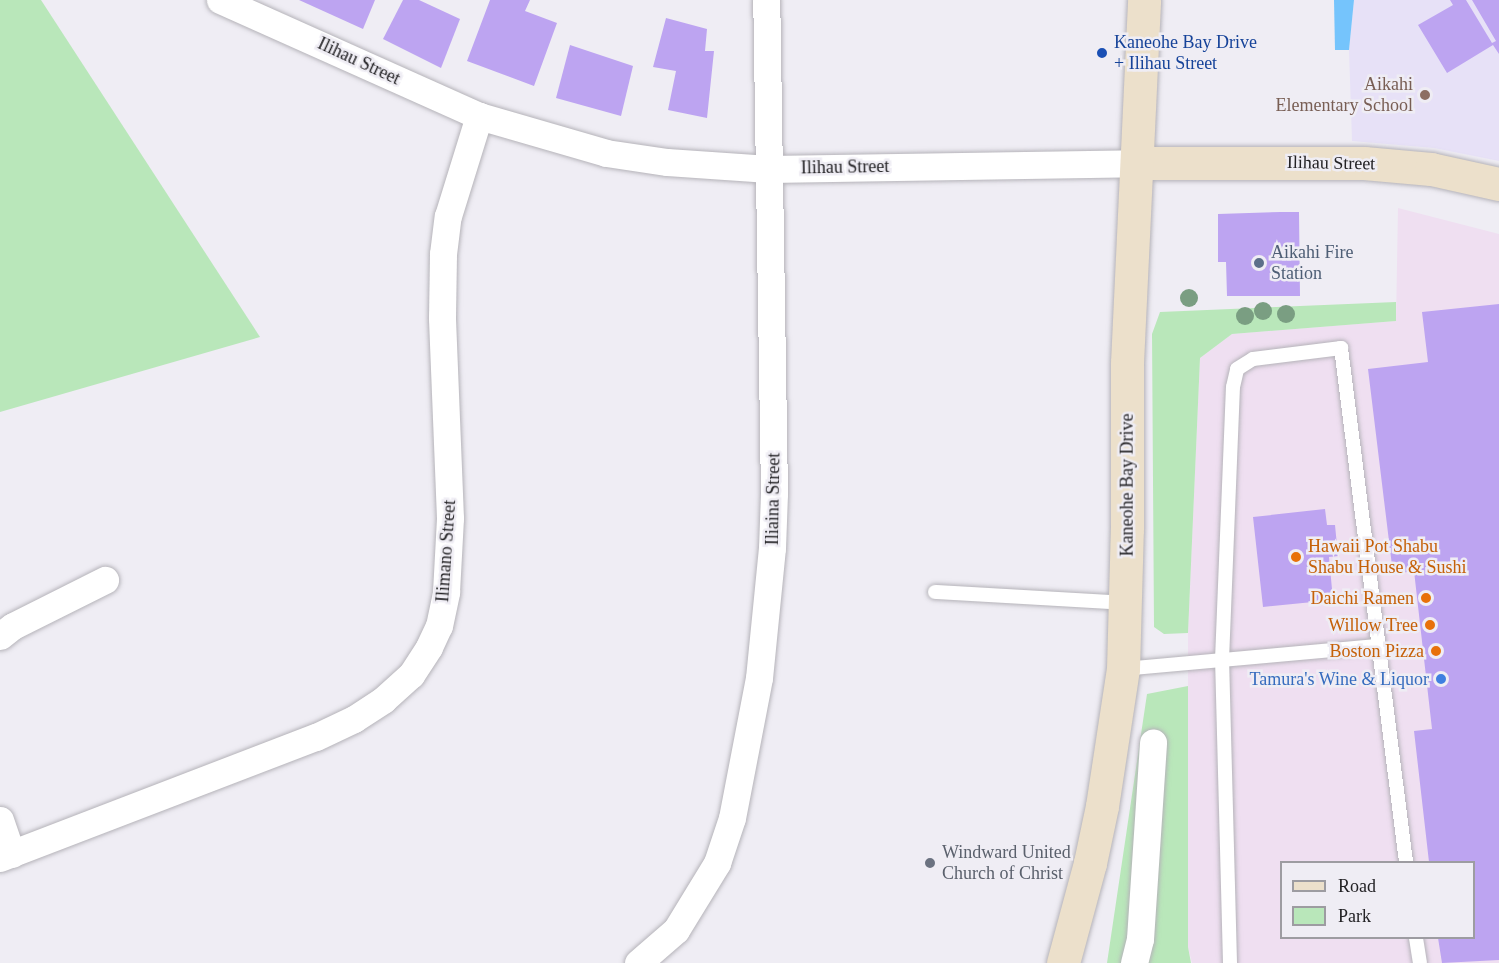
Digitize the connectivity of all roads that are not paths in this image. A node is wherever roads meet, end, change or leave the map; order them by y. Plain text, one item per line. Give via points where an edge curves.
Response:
1 (220, 0) edge
2 (766, 0) edge
3 (1144, 0) edge
4 (479, 116) junction
5 (1137, 163) junction
6 (769, 169) junction
7 (1499, 184) edge
8 (105, 580) dead end
9 (935, 592) dead end
10 (1125, 603) junction
11 (0, 636) edge
12 (1378, 646) junction
13 (1222, 660) junction
14 (1123, 669) junction
15 (1153, 742) dead end
16 (0, 820) edge
17 (6, 856) edge
18 (1406, 861) edge
19 (1416, 939) edge
20 (638, 963) edge
21 (1063, 963) edge
22 (1134, 963) edge
23 (1230, 963) edge
24 (1420, 963) edge

1 - 4 street, Ilihau Street
2 - 6 street, Iliaina Street
3 - 5 main road, Kaneohe Bay Drive
4 - 6 street, Ilihau Street via 606,153
4 - 17 street, Ilimano Street via 448,216 442,254 450,518 446,592 429,647 411,675 383,700 316,738
5 - 6 street, Ilihau Street
5 - 7 main road, Ilihau Street via 1364,163 1431,169
5 - 10 main road, Kaneohe Bay Drive via 1127,363
6 - 20 street, Iliaina Street via 774,494 759,678 732,818 717,863 676,930
8 - 11 street
9 - 10 lane
10 - 14 main road, Kaneohe Bay Drive
12 - 13 lane
12 - 13 lane via 1341,348 1253,359 1237,369 1232,398
12 - 18 lane
13 - 14 lane
13 - 23 lane
14 - 21 main road, Kaneohe Bay Drive via 1102,806
15 - 22 street via 1140,939
16 - 17 street
19 - 24 lane

